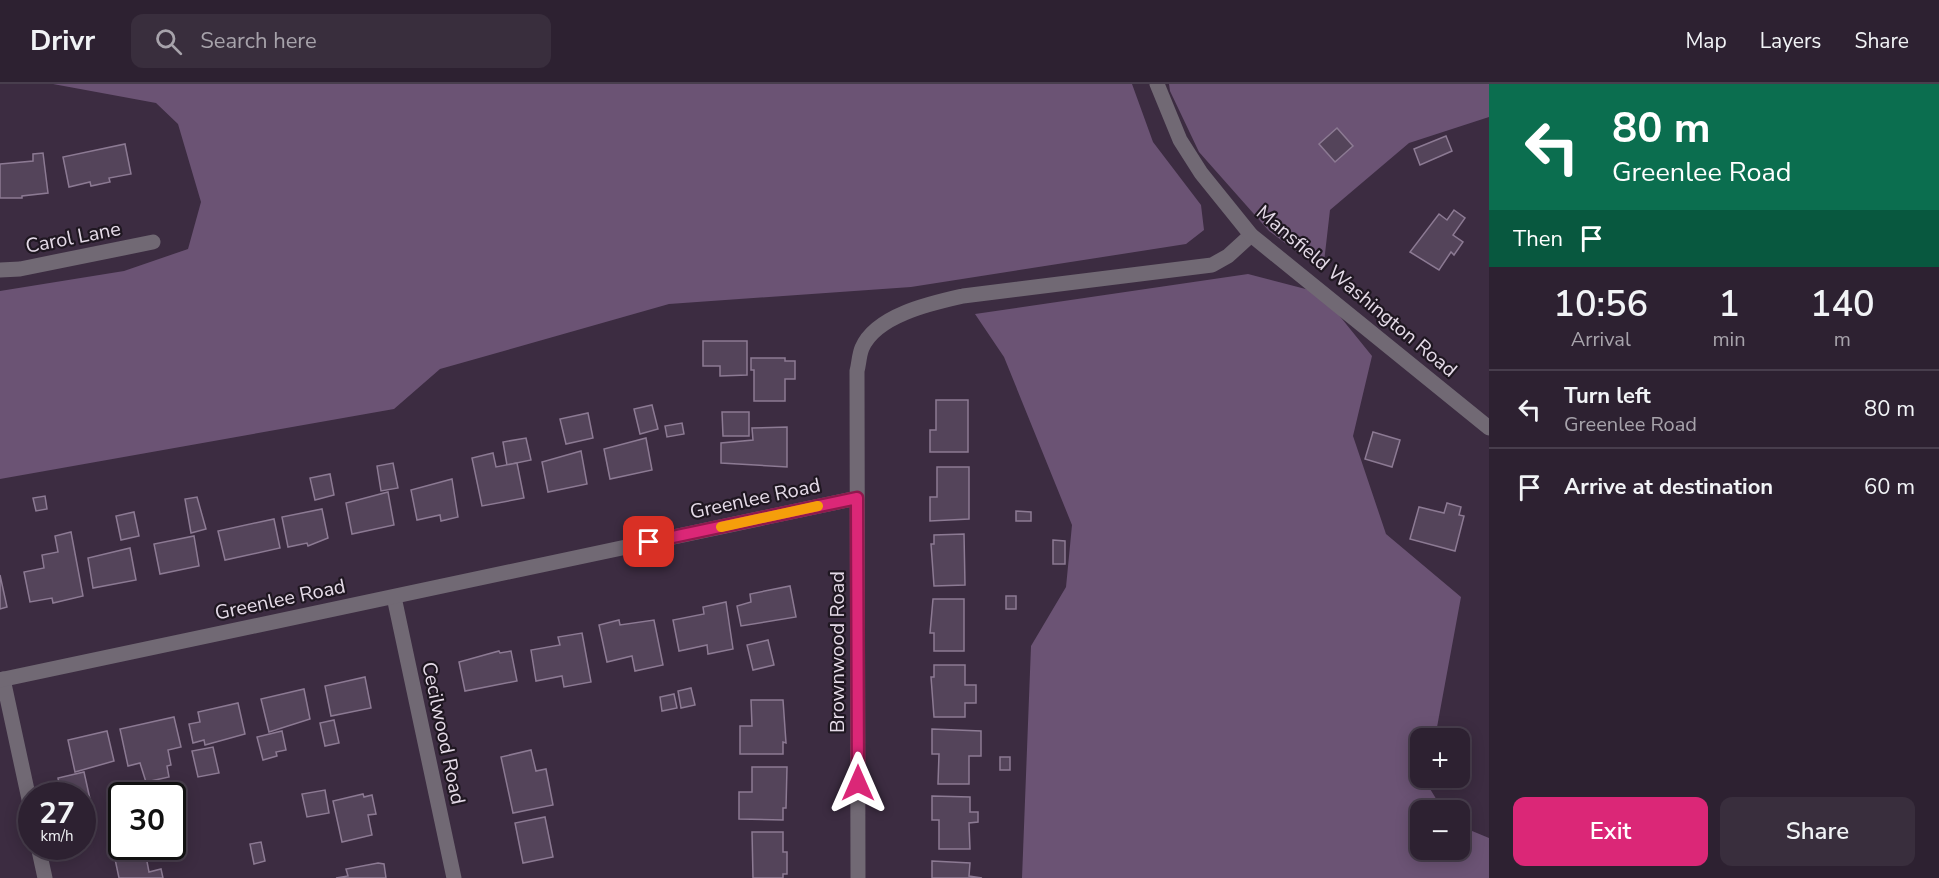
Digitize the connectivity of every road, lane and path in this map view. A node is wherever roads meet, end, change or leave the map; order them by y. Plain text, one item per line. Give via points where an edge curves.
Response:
1 (1157, 84) edge
2 (1251, 235) junction
3 (153, 242) dead end
4 (0, 270) edge
5 (1489, 428) edge
6 (857, 498) junction
7 (394, 597) junction
8 (2, 679) edge
9 (25, 782) edge
10 (41, 860) edge
11 (45, 878) edge
12 (454, 878) edge
13 (858, 878) edge

1 - 2 street, Mansfield Washington Road via 1185,148
2 - 5 street, Mansfield Washington Road
2 - 6 street via 1212,265 963,296 916,308 872,333 862,348 857,371
3 - 4 street, Carol Lane
6 - 7 street, Greenlee Road
6 - 13 street, Brownwood Road
7 - 8 street, Greenlee Road
7 - 12 street, Cecilwood Road
8 - 9 street
10 - 11 street

